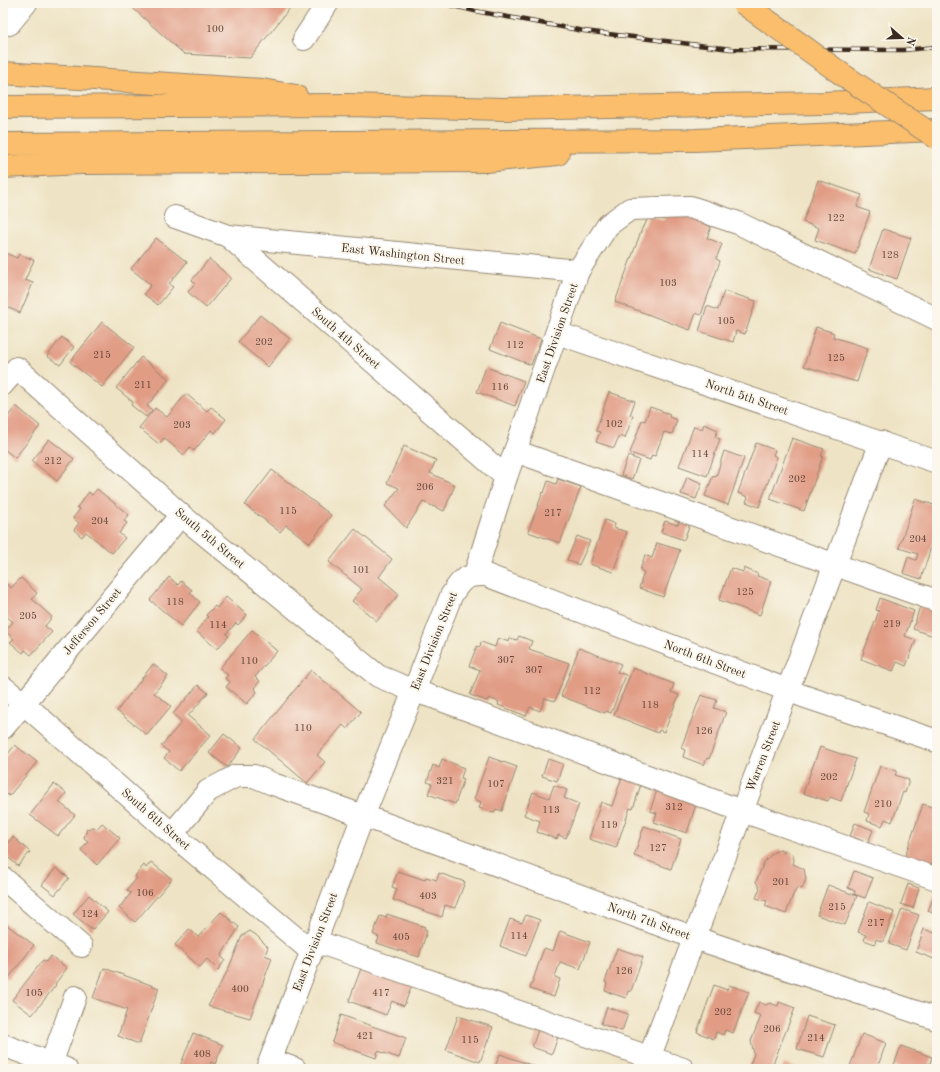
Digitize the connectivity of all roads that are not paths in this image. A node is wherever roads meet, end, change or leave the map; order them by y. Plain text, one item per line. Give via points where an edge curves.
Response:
1 (26, 3) edge
2 (325, 3) edge
3 (743, 3) edge
4 (6, 24) edge
5 (304, 39) dead end
6 (3, 72) edge
7 (937, 98) edge
8 (348, 105) junction
9 (3, 108) edge
10 (937, 130) edge
11 (937, 138) edge
12 (695, 140) junction
13 (3, 144) edge
14 (3, 167) edge
15 (175, 217) dead end
16 (228, 236) junction
17 (578, 272) junction
18 (937, 319) edge
19 (557, 333) junction
20 (10, 376) edge
21 (881, 442) junction
22 (515, 451) junction
23 (937, 462) edge
24 (506, 478) junction
25 (181, 515) junction
26 (835, 565) junction
27 (475, 574) junction
28 (937, 601) edge
29 (3, 687) edge
30 (787, 690) junction
31 (414, 691) junction
32 (24, 703) junction
33 (3, 728) edge
34 (937, 741) edge
35 (742, 811) junction
36 (363, 816) junction
37 (172, 834) junction
38 (3, 878) edge
39 (937, 879) edge
40 (694, 938) junction
41 (81, 946) dead end
42 (313, 946) junction
43 (75, 997) dead end
44 (937, 1020) edge
45 (3, 1046) edge
46 (647, 1063) edge
47 (269, 1065) edge
48 (59, 1066) edge
49 (295, 1069) edge
50 (683, 1069) edge

1 - 4 street
2 - 5 street
3 - 11 main road, bridge
6 - 8 main road via 262,90
7 - 8 main road via 824,103 504,109
8 - 9 main road
10 - 12 main road
12 - 13 main road
12 - 14 main road via 486,161 81,163
15 - 16 street, South 4th Street
16 - 17 street, East Washington Street
16 - 24 street, South 4th Street
17 - 18 street, East Division Street via 608,225 630,210 690,207 738,223
17 - 19 street, East Division Street
19 - 21 street, North 5th Street
19 - 22 street, East Division Street
20 - 25 street, South 5th Street
21 - 23 street, North 5th Street
21 - 26 street, Warren Street
22 - 24 street, East Division Street
22 - 26 street
24 - 27 street, East Division Street
25 - 31 street, South 5th Street via 378,676
25 - 32 street, Jefferson Street
26 - 28 street
26 - 30 street, Warren Street
27 - 30 street, North 6th Street via 486,575
27 - 31 street, East Division Street via 459,582 451,596
29 - 32 street, South 6th Street
30 - 34 street, North 6th Street
30 - 35 street, Warren Street
31 - 35 street, South 5th Street
31 - 36 street, East Division Street
32 - 33 street, Jefferson Street
32 - 37 street, South 6th Street
35 - 39 street, South 5th Street
35 - 40 street, Warren Street
36 - 37 street, North 7th Street via 254,776 236,776 208,791
36 - 40 street, North 7th Street
36 - 42 street, East Division Street
37 - 42 street, South 6th Street
38 - 41 street
40 - 44 street, North 7th Street
40 - 46 street, Warren Street
42 - 46 street
42 - 47 street, East Division Street
43 - 48 street
45 - 48 street
46 - 50 street
47 - 49 street

